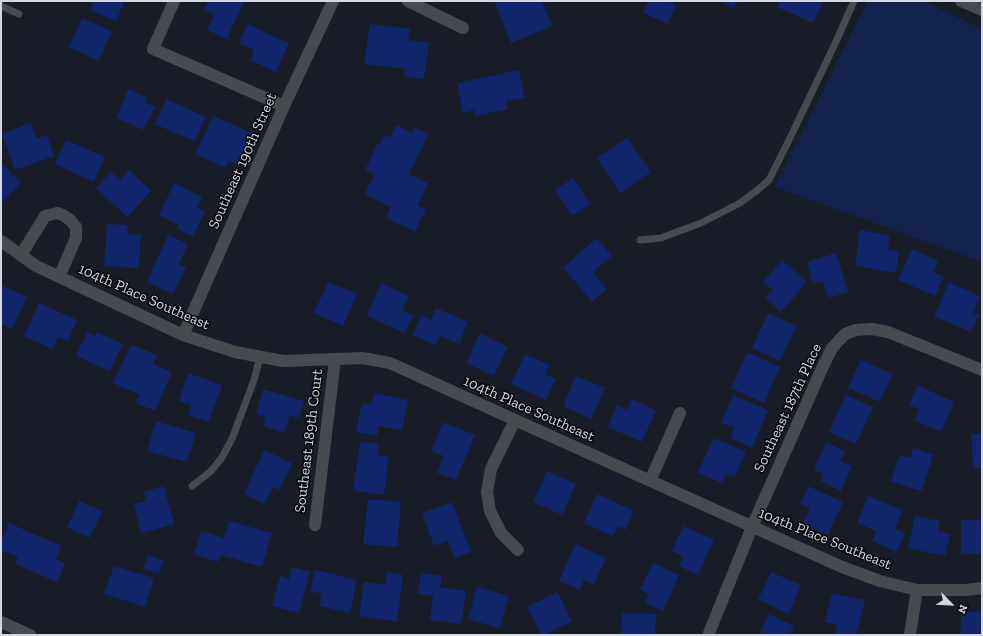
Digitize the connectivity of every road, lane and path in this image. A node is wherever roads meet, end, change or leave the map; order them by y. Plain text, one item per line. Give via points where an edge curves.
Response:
1 (174, 1) edge
2 (333, 1) edge
3 (408, 1) edge
4 (854, 1) edge
5 (961, 1) edge
6 (1, 6) edge
7 (982, 10) edge
8 (19, 14) dead end
9 (463, 28) dead end
10 (284, 106) junction
11 (640, 240) dead end
12 (1, 241) edge
13 (20, 255) junction
14 (59, 277) junction
15 (183, 335) junction
16 (260, 357) junction
17 (335, 360) junction
18 (982, 370) edge
19 (680, 413) dead end
20 (515, 420) junction
21 (650, 481) junction
22 (192, 486) dead end
23 (315, 525) dead end
24 (752, 527) junction
25 (518, 550) dead end
26 (982, 588) edge
27 (917, 590) junction
28 (1, 622) edge
29 (709, 633) dead end
30 (30, 635) edge
31 (910, 635) edge

1 - 10 street via 153,49
2 - 10 street, Southeast 190th Street
3 - 9 street
4 - 11 lane via 769,180 740,203 701,223 661,238
5 - 7 street
6 - 8 lane
10 - 15 street, Southeast 190th Street
12 - 13 street, 104th Place Southeast
13 - 14 street, 104th Place Southeast
13 - 14 street, 104th Place Southeast via 45,216 57,213 64,215 76,226 76,238
14 - 15 street, 104th Place Southeast
15 - 16 street, 104th Place Southeast via 235,352
16 - 17 street, 104th Place Southeast via 283,361
16 - 22 lane via 232,439 210,472
17 - 20 street, 104th Place Southeast via 362,358 390,363
17 - 23 street, Southeast 189th Court
18 - 24 street, Southeast 187th Place via 888,332 872,329 845,334 832,348 824,364
19 - 21 street
20 - 21 street, 104th Place Southeast
20 - 25 street via 491,468 487,492 490,511 501,533
21 - 24 street, 104th Place Southeast
24 - 27 street, 104th Place Southeast via 842,567 880,581
24 - 29 street, Southeast 187th Place
26 - 27 street, 104th Place Southeast
27 - 31 street
28 - 30 street

